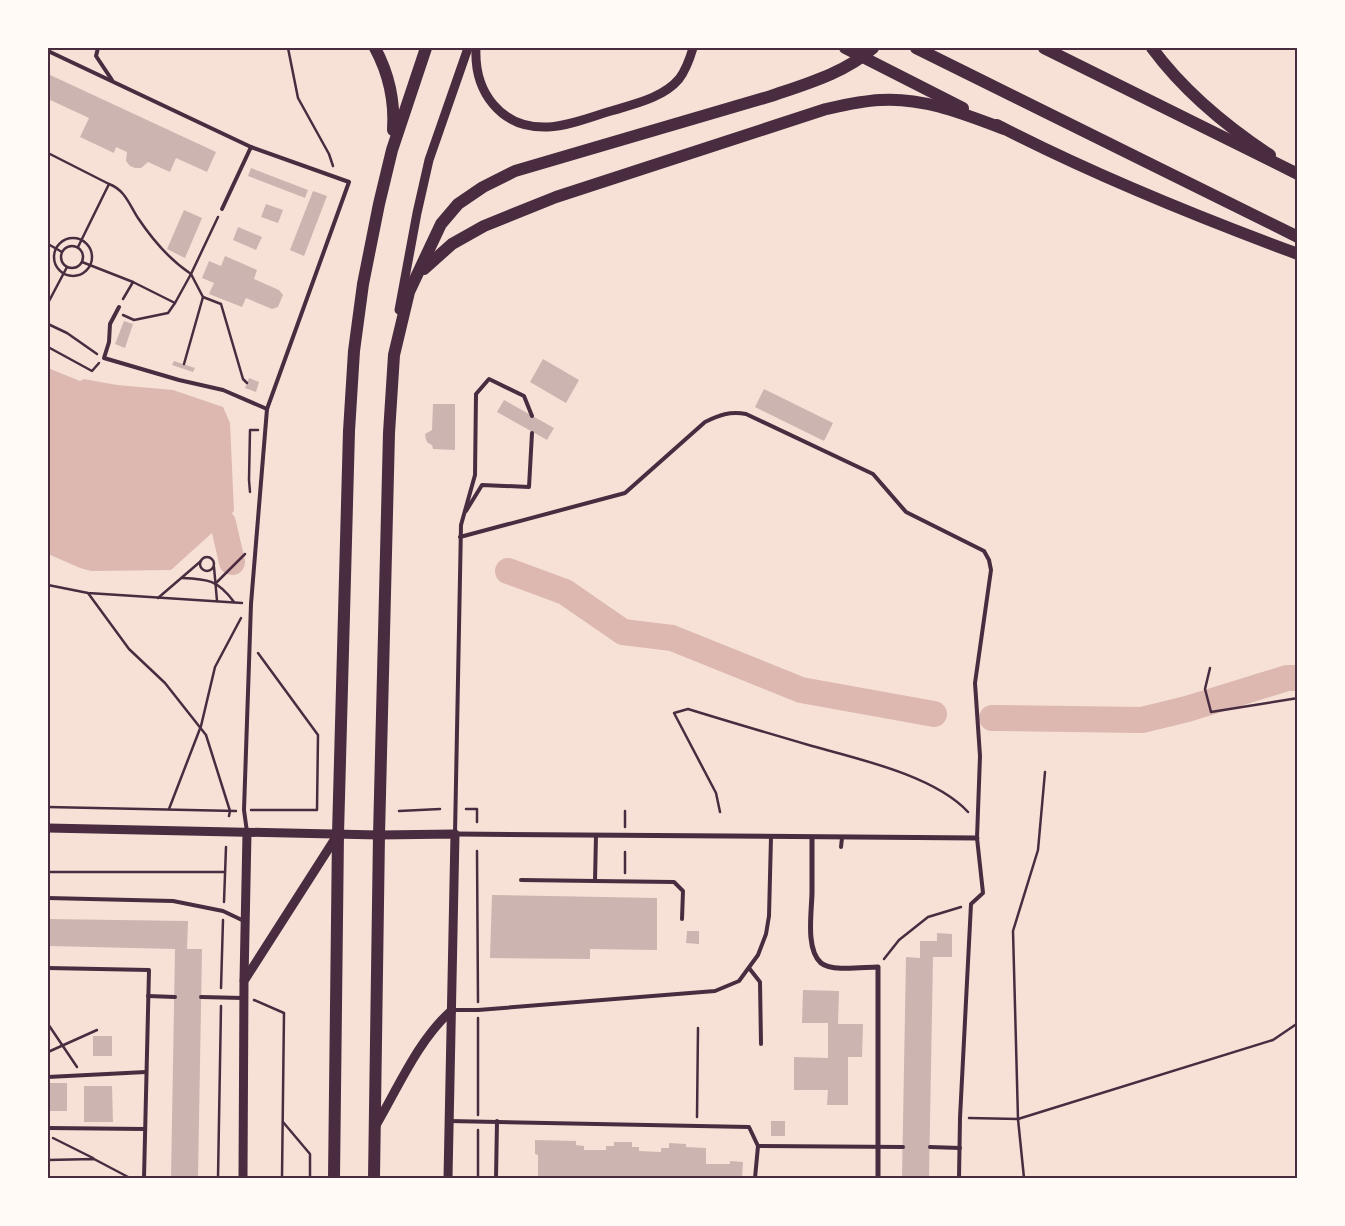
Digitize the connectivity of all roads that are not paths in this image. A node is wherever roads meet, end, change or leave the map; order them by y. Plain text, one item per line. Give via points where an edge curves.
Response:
1 (98, 48) edge
2 (375, 48) edge
3 (426, 48) edge
4 (468, 48) edge
5 (476, 48) edge
6 (693, 48) edge
7 (844, 48) edge
8 (872, 48) edge
9 (916, 48) edge
10 (1044, 48) edge
11 (1152, 48) edge
12 (48, 51) edge
13 (113, 82) junction
14 (1004, 129) junction
15 (252, 147) junction
16 (392, 150) junction
17 (1297, 174) edge
18 (222, 209) road end
19 (1298, 237) edge
20 (1298, 254) edge
21 (418, 274) junction
22 (119, 307) road end
23 (394, 355) junction
24 (267, 409) junction
25 (532, 416) dead end
26 (532, 432) dead end
27 (463, 517) junction
28 (460, 537) junction
29 (48, 828) edge
30 (247, 833) junction
31 (338, 834) junction
32 (455, 834) junction
33 (379, 835) junction
34 (596, 836) junction
35 (771, 837) junction
36 (812, 838) junction
37 (842, 838) junction
38 (977, 838) junction
39 (841, 847) dead end
40 (521, 880) dead end
41 (595, 881) junction
42 (48, 898) edge
43 (682, 919) dead end
44 (245, 921) junction
45 (48, 968) edge
46 (749, 968) junction
47 (244, 981) junction
48 (148, 996) junction
49 (175, 997) dead end
50 (201, 997) dead end
51 (244, 998) junction
52 (452, 1010) junction
53 (761, 1044) dead end
54 (146, 1072) junction
55 (48, 1076) edge
56 (449, 1121) junction
57 (497, 1121) junction
58 (48, 1128) edge
59 (145, 1129) junction
60 (374, 1129) junction
61 (758, 1146) junction
62 (879, 1146) junction
63 (903, 1147) dead end
64 (930, 1147) dead end
65 (960, 1148) junction
66 (144, 1178) edge
67 (243, 1178) edge
68 (334, 1178) edge
69 (374, 1178) edge
70 (448, 1178) edge
71 (496, 1178) edge
72 (755, 1178) edge
73 (878, 1178) edge
74 (959, 1178) edge

1 - 13 lane via 96,56
2 - 16 main road via 384,63 391,87 394,113
3 - 16 main road
4 - 23 street via 421,195 402,290
5 - 6 street via 477,74 485,94 497,109 514,121 548,127 644,101 679,79
7 - 14 main road
8 - 21 main road via 840,70 805,85 514,171 483,186 458,204 441,224
9 - 19 main road
10 - 17 main road
11 - 17 main road via 1203,104
12 - 13 lane
13 - 15 lane
14 - 20 main road via 1079,166
14 - 21 main road via 928,104 882,100 826,109 556,197 484,226 452,244
15 - 18 lane
15 - 24 lane via 350,182
16 - 31 main road via 378,204 354,352
21 - 23 main road via 409,292
22 - 24 lane via 110,324 104,358 223,390
23 - 33 main road via 389,433
24 - 30 lane via 250,604 244,810
25 - 27 lane via 524,396 489,379 476,394 475,475
26 - 27 lane via 529,487 482,485
27 - 28 lane
28 - 32 lane
28 - 38 lane via 625,493 705,422 721,414 746,414 873,474 906,512 984,551 989,560 991,570 975,683 980,756
29 - 30 street
30 - 31 street
30 - 44 street
31 - 33 street
31 - 47 street
31 - 68 main road
32 - 33 street
32 - 34 street
32 - 52 street
33 - 60 main road
34 - 35 street
34 - 41 lane
35 - 36 street
35 - 46 lane via 768,925 758,955
36 - 37 street
36 - 62 street via 810,922 816,955 822,963 834,968 878,967
37 - 38 street
37 - 39 lane
38 - 65 lane via 984,893 971,904
40 - 41 lane
41 - 43 lane via 674,882 683,891
42 - 44 lane via 173,901 223,911
44 - 47 street
45 - 48 lane via 149,970
46 - 52 lane via 739,981 715,990
46 - 53 lane via 760,982
47 - 51 street
48 - 49 lane
48 - 54 lane
50 - 51 lane
51 - 67 street
52 - 56 street
52 - 60 street via 427,1038
54 - 55 lane
54 - 59 lane
56 - 57 lane
56 - 70 street
57 - 61 lane via 749,1127
57 - 71 lane
58 - 59 lane
59 - 66 lane
60 - 69 main road
61 - 62 lane
61 - 72 lane
62 - 63 lane
62 - 73 street
64 - 65 lane
65 - 74 lane

